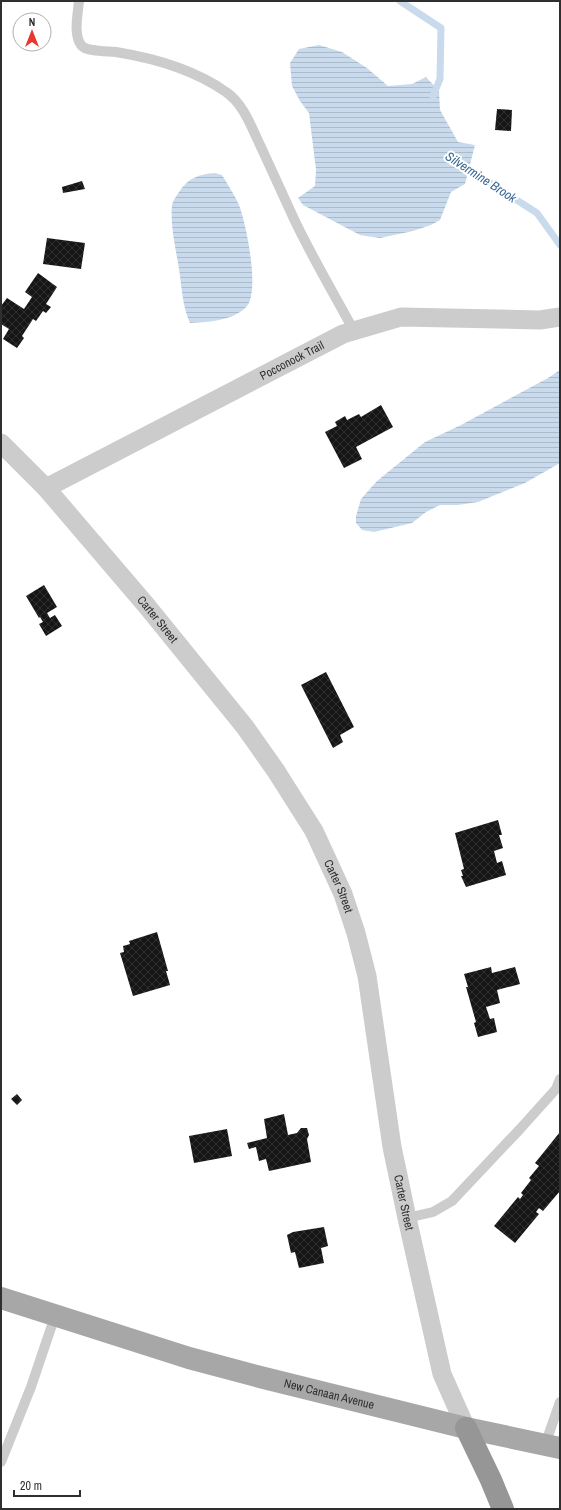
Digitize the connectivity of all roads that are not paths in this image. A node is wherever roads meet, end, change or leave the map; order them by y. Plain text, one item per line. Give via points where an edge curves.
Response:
1 (79, 1) edge
2 (560, 317) edge
3 (354, 331) junction
4 (1, 443) edge
5 (46, 488) junction
6 (560, 1079) edge
7 (407, 1218) junction
8 (1, 1298) edge
9 (55, 1316) junction
10 (560, 1402) edge
11 (466, 1428) junction
12 (553, 1447) edge
13 (1, 1462) edge
14 (503, 1509) edge

1 - 3 lane via 77,25 78,39 82,47 156,60 176,67 226,92 236,101 247,118 295,220
2 - 3 street, Pocconock Trail via 540,320 401,317
3 - 5 street, Pocconock Trail via 343,334 240,386
4 - 5 street, Carter Street
5 - 7 street, Carter Street via 245,727 276,770 314,832 343,894 367,976 392,1147
6 - 7 lane via 556,1088 520,1129 452,1201 433,1212
7 - 11 street, Carter Street via 442,1374
8 - 9 main road, New Canaan Avenue
9 - 11 main road, New Canaan Avenue via 189,1358
9 - 13 lane via 31,1387
10 - 12 lane
11 - 12 main road, New Canaan Avenue
11 - 14 highway

